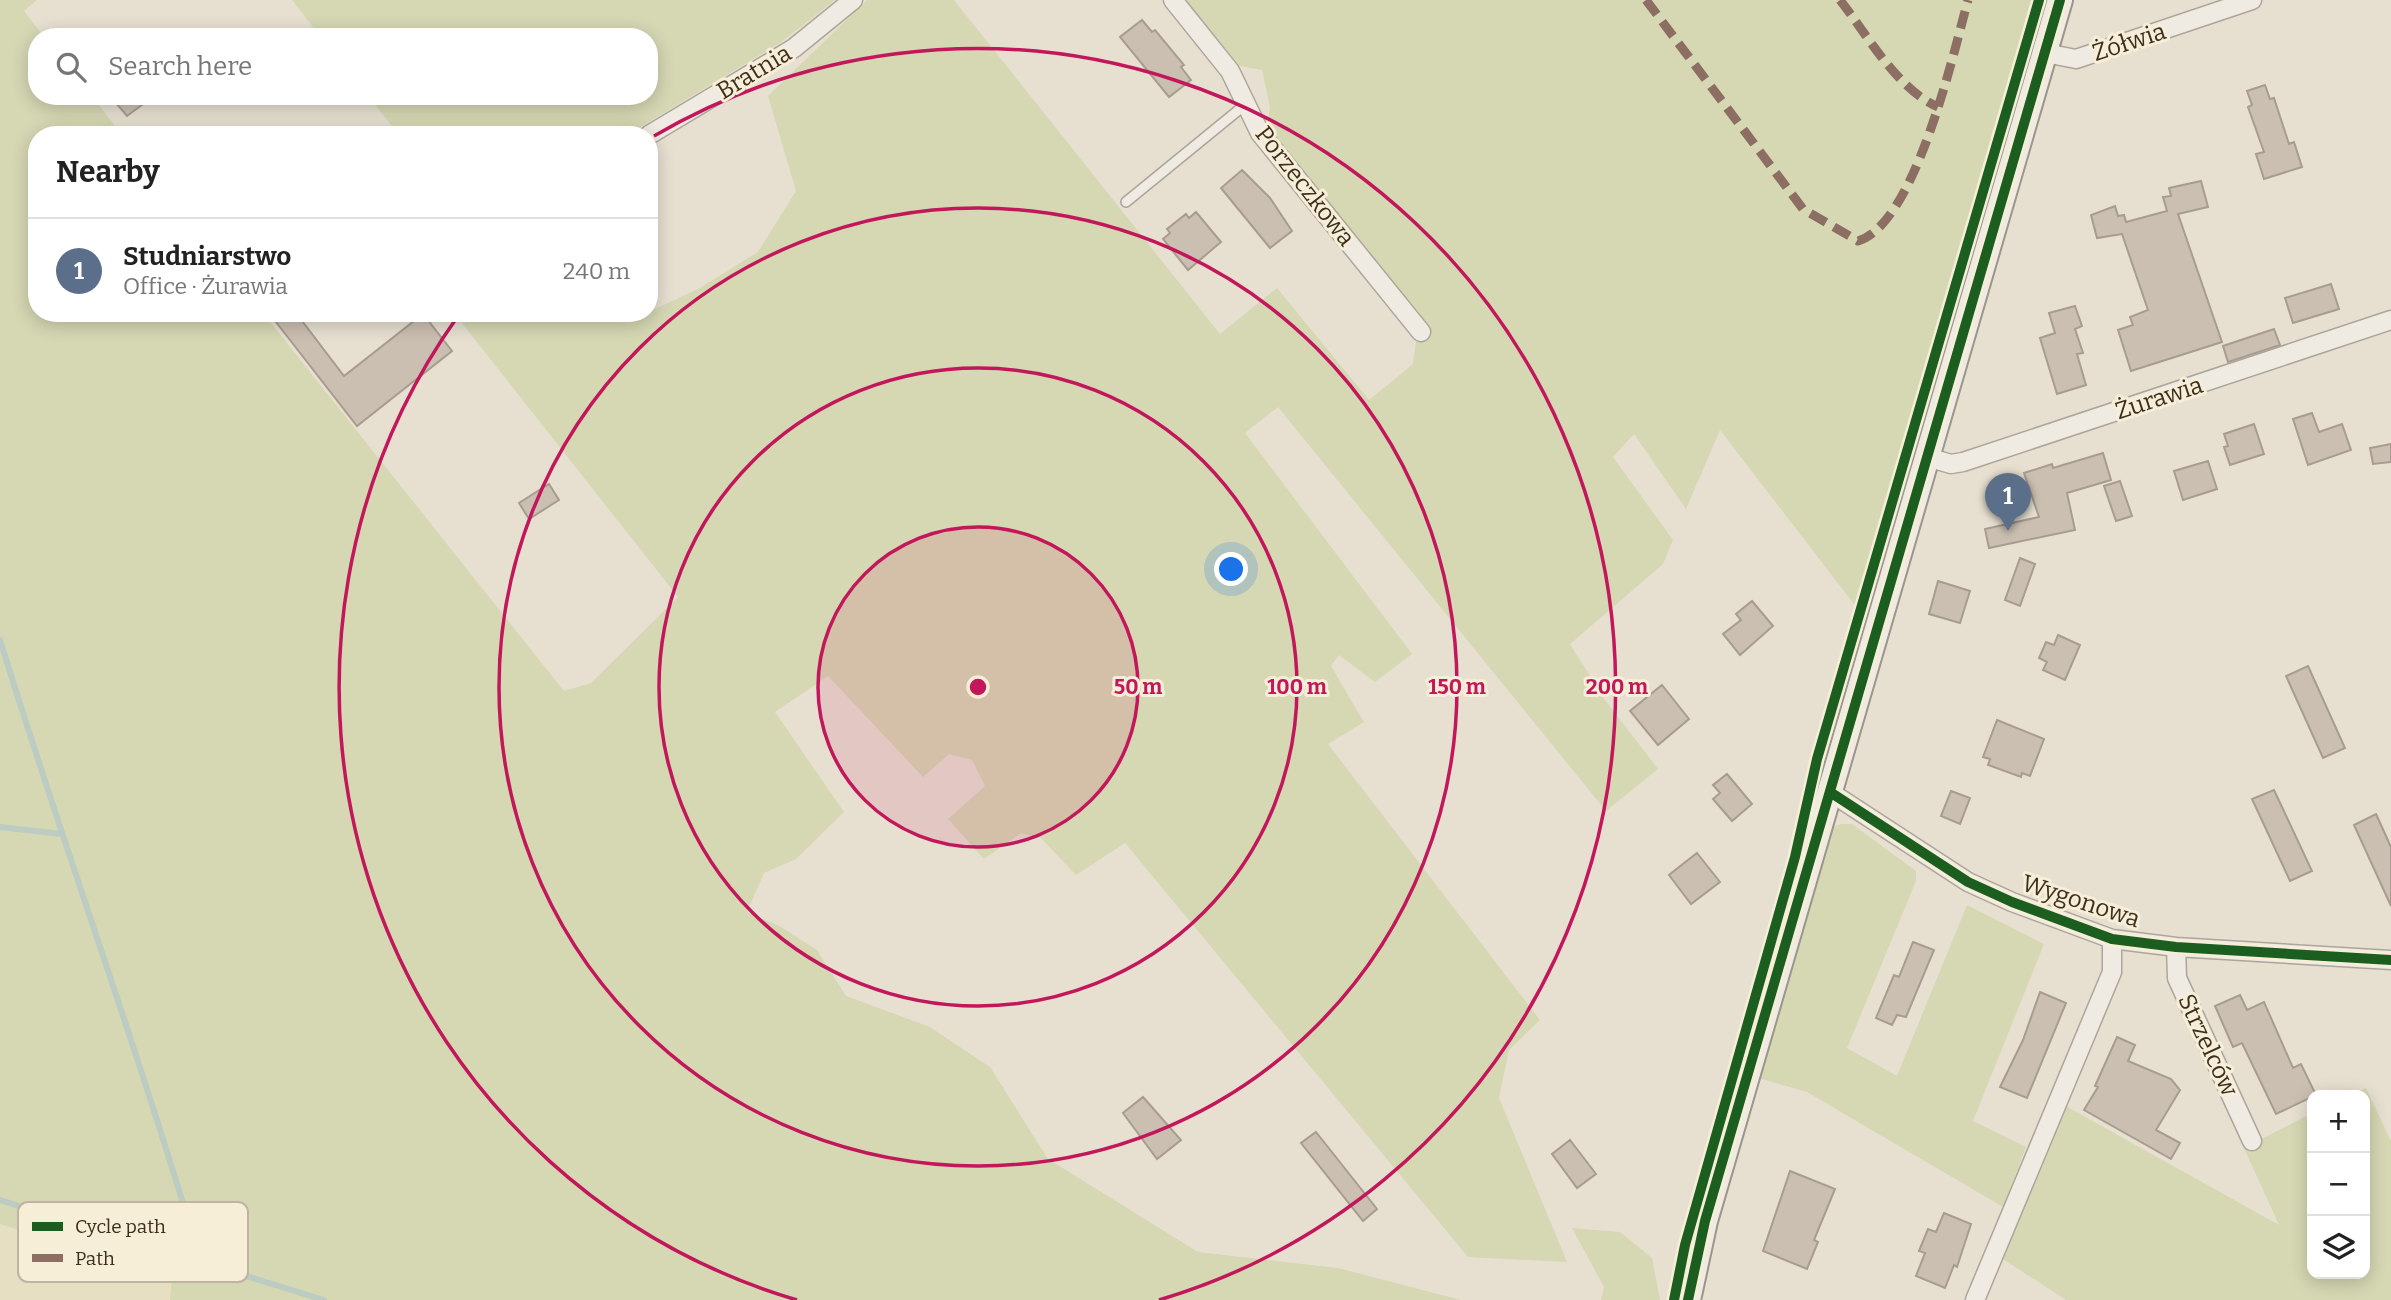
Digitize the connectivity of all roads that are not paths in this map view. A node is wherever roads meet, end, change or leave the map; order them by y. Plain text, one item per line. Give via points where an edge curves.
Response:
1 (853, 0) edge
2 (1173, 0) edge
3 (2060, 0) edge
4 (2252, 0) edge
5 (2045, 52) junction
6 (1246, 104) junction
7 (658, 130) edge
8 (1126, 202) dead end
9 (2391, 320) edge
10 (1421, 332) dead end
11 (1927, 457) junction
12 (1830, 792) junction
13 (2112, 939) junction
14 (2176, 947) junction
15 (2391, 960) edge
16 (2252, 1140) dead end
17 (1688, 1300) edge
18 (1975, 1300) edge

1 - 7 street, Bratnia via 794,48
2 - 6 street, Porzeczkowa via 1230,71
3 - 5 street
4 - 5 street, Żółwia via 2076,59
5 - 11 street
6 - 8 lane
6 - 10 street, Porzeczkowa via 1260,133
9 - 11 street, Żurawia via 1963,462 1951,464
11 - 12 street
12 - 13 street, Wygonowa via 1968,882
12 - 17 street via 1705,1220
13 - 14 street, Wygonowa
13 - 18 street, Wygonowa via 2112,972
14 - 15 street, Wygonowa
14 - 16 street, Strzelców via 2177,978

